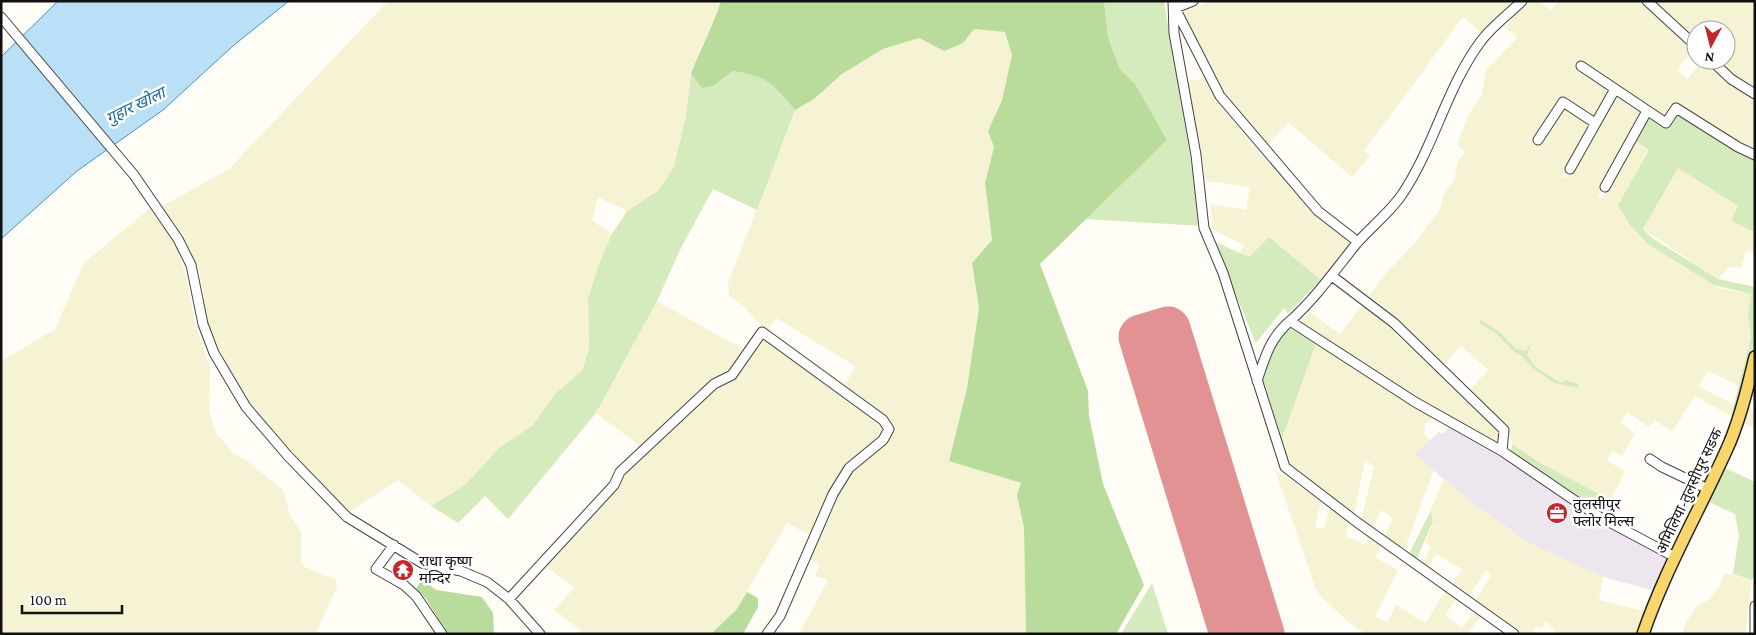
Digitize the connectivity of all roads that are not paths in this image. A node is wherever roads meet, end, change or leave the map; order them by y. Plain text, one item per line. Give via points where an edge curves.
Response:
1 (1193, 1) edge
2 (1522, 1) edge
3 (1647, 1) edge
4 (1174, 4) edge
5 (1, 16) edge
6 (1686, 37) edge
7 (1581, 66) dead end
8 (1722, 70) edge
9 (1615, 89) junction
10 (1755, 94) edge
11 (1647, 111) junction
12 (1595, 123) junction
13 (1538, 140) dead end
14 (1755, 155) edge
15 (1570, 169) dead end
16 (1606, 188) dead end
17 (1358, 242) junction
18 (1332, 276) junction
19 (1290, 320) junction
20 (1755, 357) edge
21 (1256, 381) junction
22 (1502, 451) junction
23 (1650, 459) dead end
24 (1708, 489) junction
25 (394, 545) junction
26 (1675, 557) junction
27 (509, 599) junction
28 (1755, 606) edge
29 (1755, 633) edge
30 (442, 634) edge
31 (540, 634) edge
32 (768, 634) edge
33 (1514, 634) edge
34 (1643, 634) edge

1 - 4 street
2 - 17 street via 1481,40 1401,195 1381,221
3 - 6 street
4 - 17 street via 1220,96 1318,211
4 - 21 street via 1174,33 1196,155 1204,228 1222,273
5 - 25 street via 134,175 178,239 191,265 203,324 214,353 246,407 347,517
7 - 9 street
8 - 10 street
9 - 11 street
9 - 12 street
11 - 14 street via 1666,123 1676,108
11 - 16 street
12 - 13 street via 1563,102
12 - 15 street
17 - 18 street
18 - 19 street
18 - 22 street via 1394,323 1504,430
19 - 21 street via 1276,332
19 - 22 street via 1415,402
20 - 24 main road, अमिलिया-तुलसीपुर सडक via 1739,417
21 - 33 street via 1285,467
22 - 26 street via 1596,515
23 - 24 street
24 - 26 main road, अमिलिया-तुलसीपुर सडक
25 - 27 street via 422,563 461,571 487,582
25 - 30 street via 376,569 416,596
26 - 34 main road, अमिलिया-तुलसीपुर सडक
27 - 31 street
27 - 32 street via 614,485 620,472 714,384 732,375 762,332 884,420 888,429 883,440 849,468 833,494 780,616
28 - 29 street

